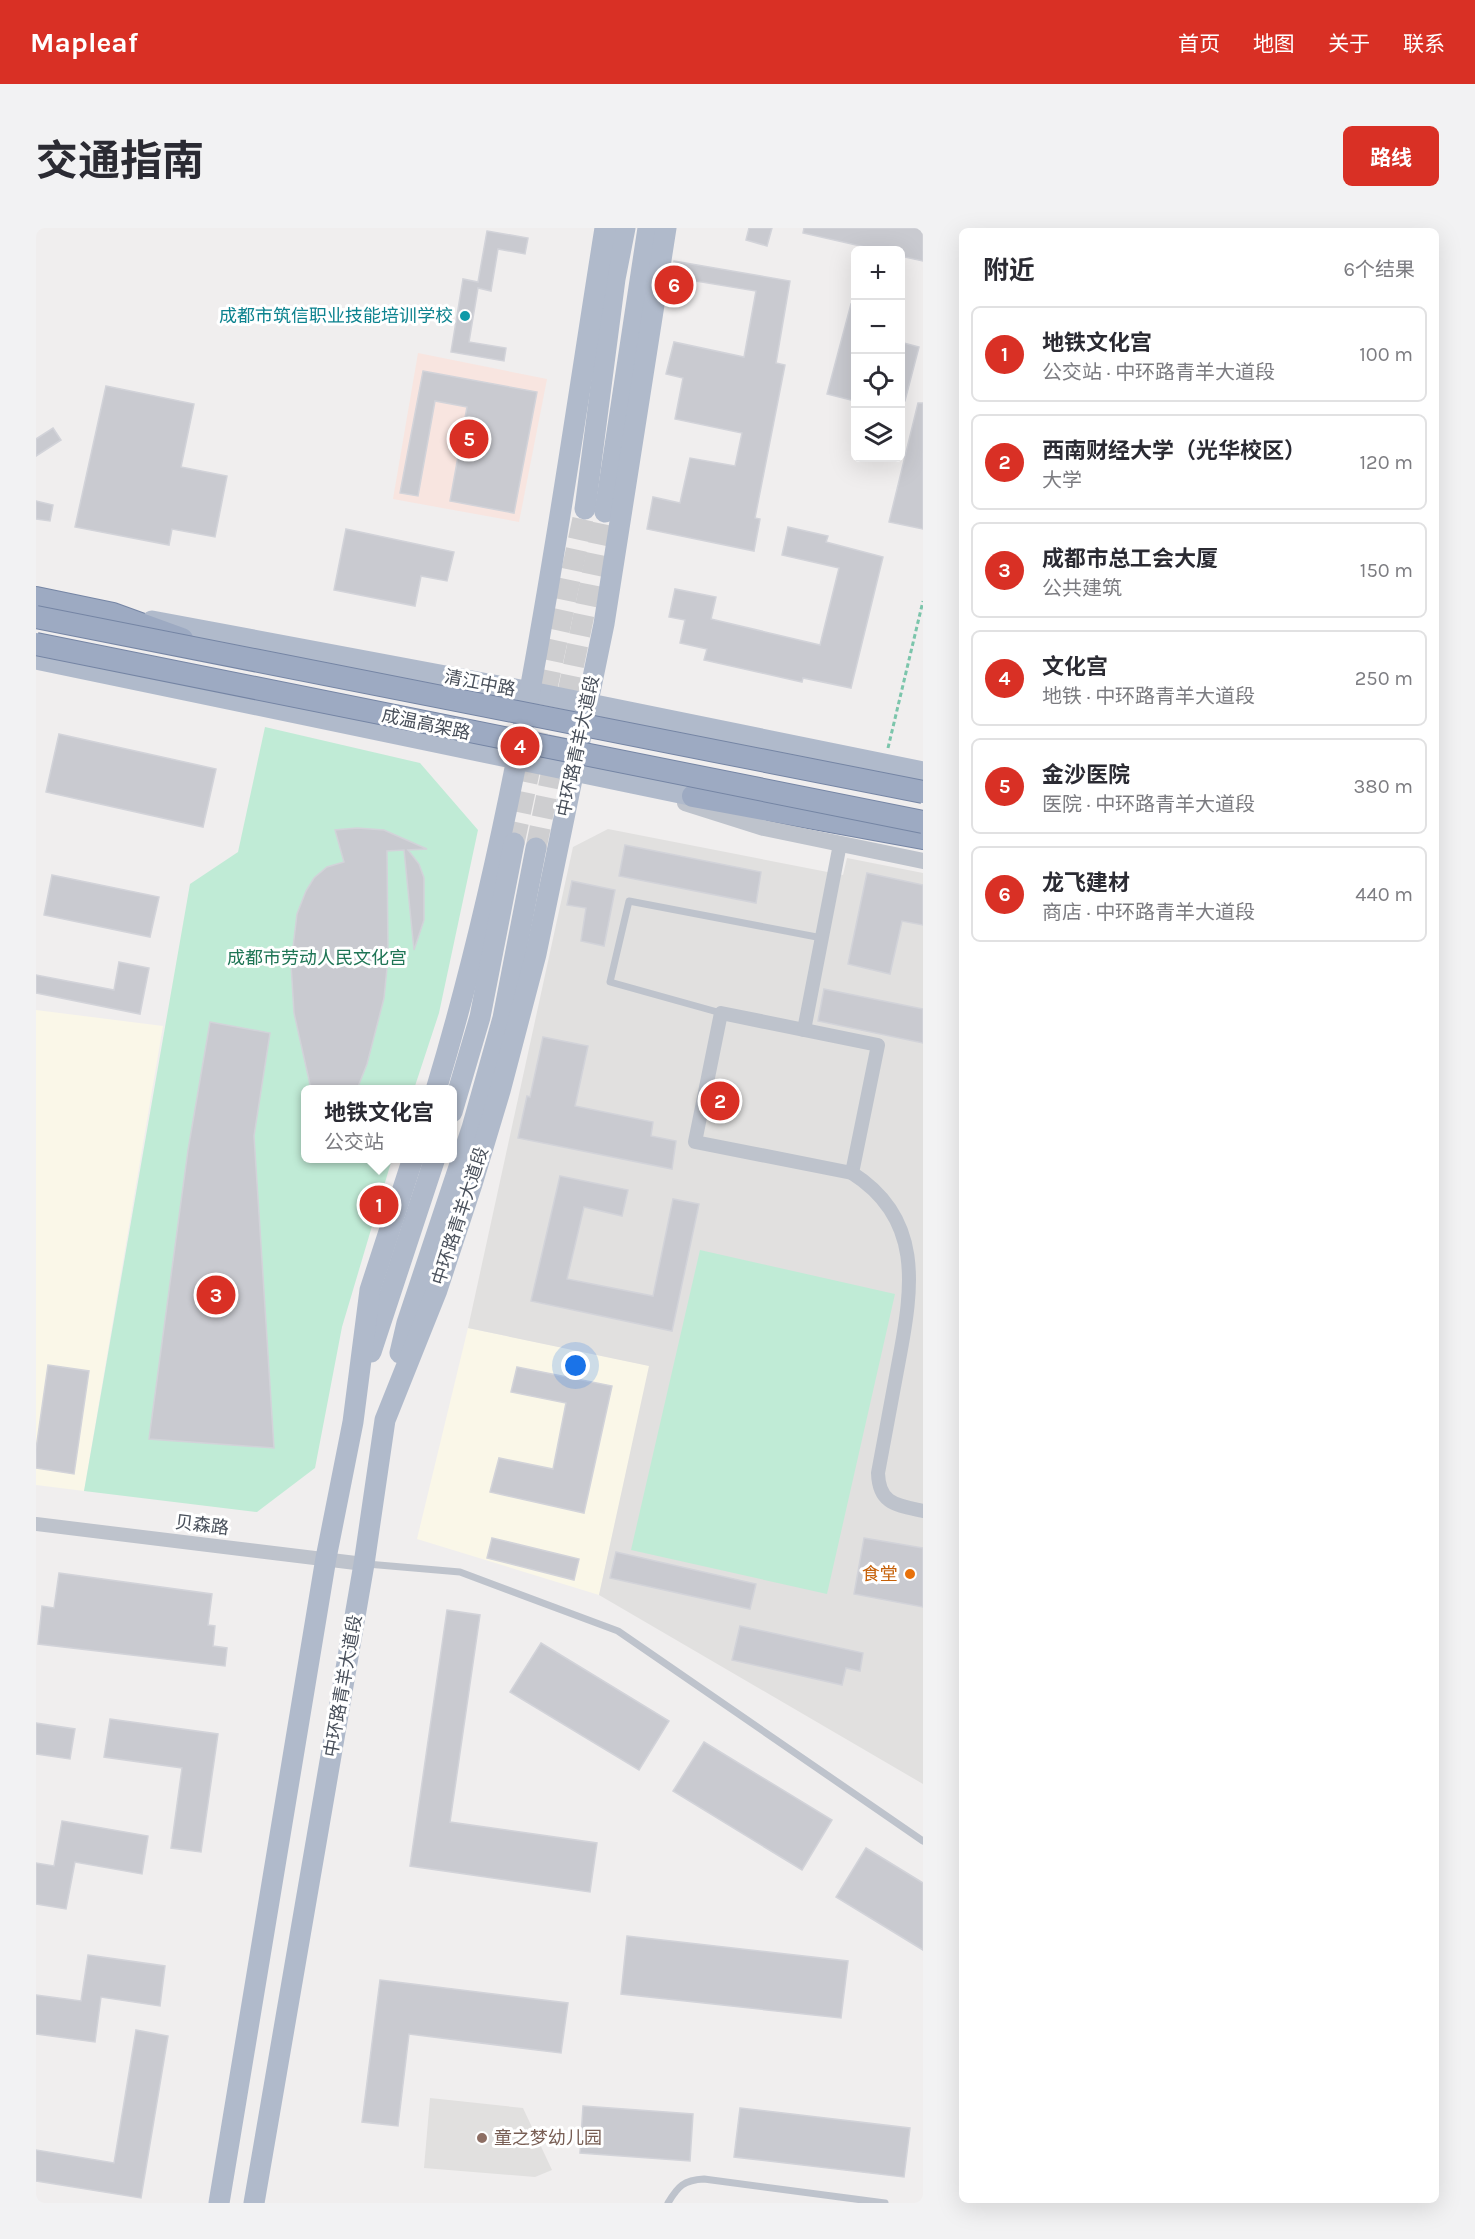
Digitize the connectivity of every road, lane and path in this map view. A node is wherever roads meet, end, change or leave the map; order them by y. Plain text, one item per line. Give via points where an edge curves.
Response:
1 (605, 228) edge
2 (625, 228) edge
3 (648, 228) edge
4 (666, 228) edge
5 (36, 597) edge
6 (923, 601) edge
7 (36, 617) edge
8 (226, 654) junction
9 (38, 655) edge
10 (531, 692) junction
11 (586, 704) junction
12 (516, 759) junction
13 (884, 764) junction
14 (572, 771) junction
15 (923, 772) edge
16 (607, 778) junction
17 (923, 792) edge
18 (693, 796) joint
19 (923, 822) edge
20 (923, 836) edge
21 (514, 843) tunnel mouth
22 (840, 844) junction
23 (536, 848) tunnel mouth
24 (923, 861) edge
25 (822, 938) junction
26 (721, 1013) junction
27 (804, 1030) junction
28 (437, 1085) edge
29 (457, 1098) edge
30 (411, 1163) edge
31 (433, 1163) edge
32 (852, 1173) junction
33 (385, 1420) junction
34 (353, 1422) junction
35 (923, 1511) edge
36 (36, 1524) edge
37 (326, 1558) junction
38 (364, 1564) junction
39 (923, 1841) edge
40 (219, 2203) edge
41 (254, 2203) edge
42 (668, 2203) edge
43 (885, 2203) edge

1 - 10 main road
2 - 3 main road via 615,279 595,511
4 - 11 main road, 中环路青羊大道段 via 604,624
5 - 8 highway, bridge via 113,614
5 - 10 main road, 清江中路
6 - 13 path
7 - 8 highway, 成温高架路, bridge
8 - 17 highway, 成温高架路, bridge
9 - 12 main road
9 - 19 highway, 成温高架路, bridge
10 - 11 main road, 清江中路
10 - 12 main road
11 - 13 main road, 清江中路
11 - 14 main road, 中环路青羊大道段
12 - 14 main road
12 - 28 main road via 480,929
13 - 15 main road, 清江中路
14 - 16 main road
14 - 33 main road, 中环路青羊大道段 via 536,954 500,1091 436,1290
16 - 18 main road
16 - 22 street via 764,828
18 - 20 highway
21 - 29 main road via 480,1017
22 - 24 street
22 - 25 street
23 - 33 main road via 503,1017 472,1128 407,1323
25 - 26 lane via 628,901 610,982
25 - 27 street
26 - 27 street
26 - 32 street via 695,1142
27 - 32 street via 878,1045
30 - 34 main road, 中环路青羊大道段 via 370,1290
31 - 34 main road via 360,1386
32 - 35 street via 872,1185 894,1214 907,1241 913,1276 878,1473 879,1490 888,1501
33 - 38 main road, 中环路青羊大道段
34 - 37 main road, 中环路青羊大道段
36 - 37 street, 贝森路
37 - 38 street, 贝森路
37 - 40 main road, 中环路青羊大道段
38 - 39 lane via 460,1572 618,1631
38 - 41 main road, 中环路青羊大道段
42 - 43 lane via 677,2187 688,2180 704,2179

